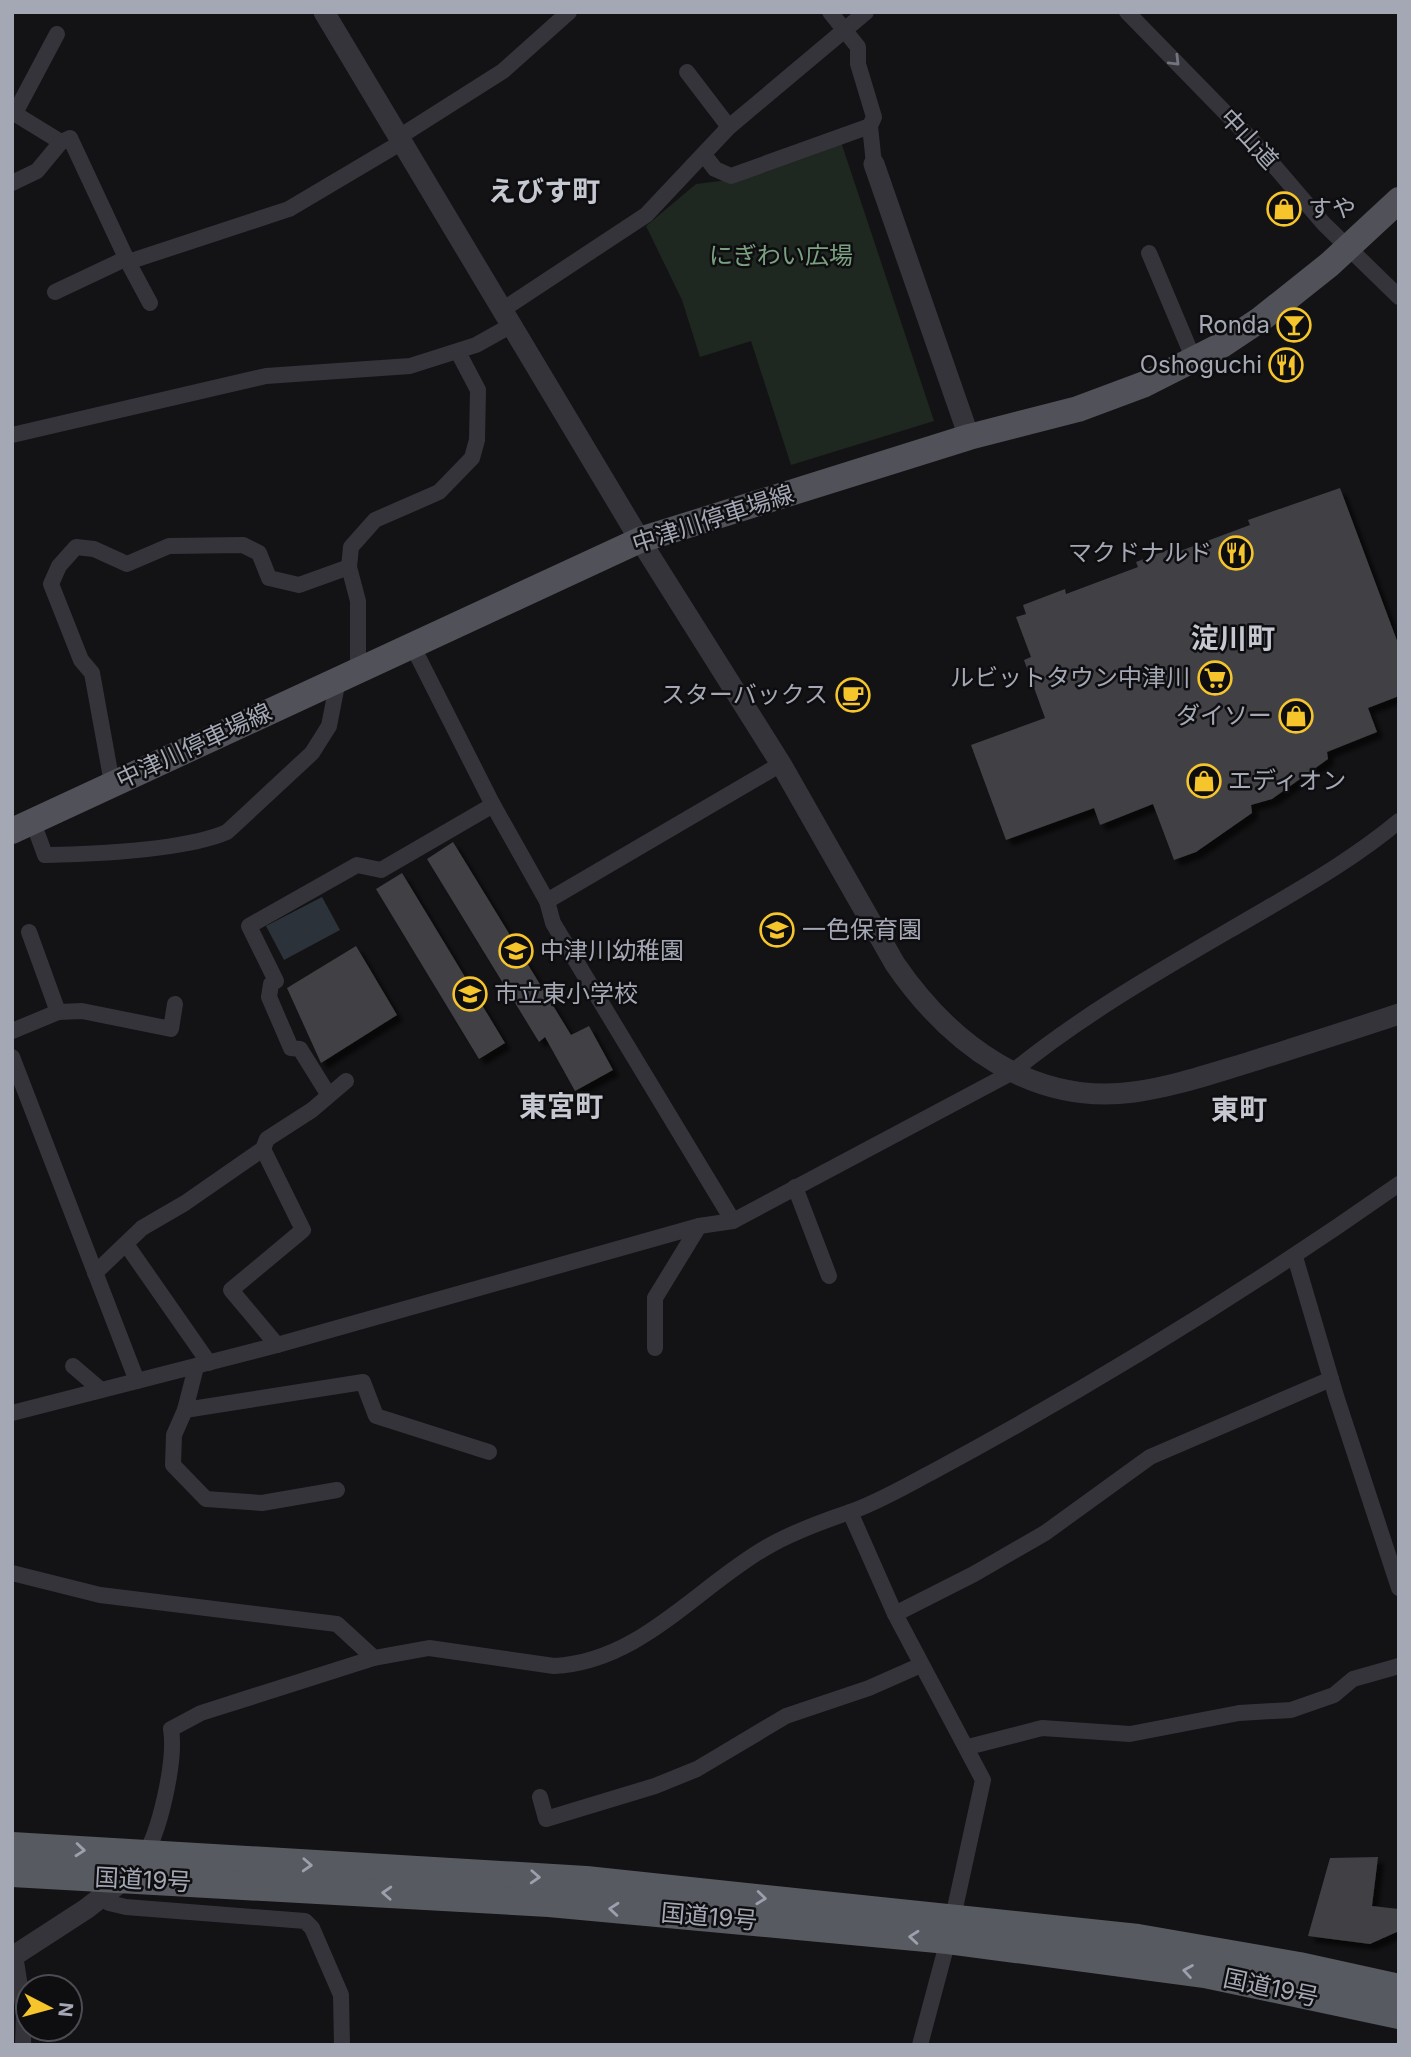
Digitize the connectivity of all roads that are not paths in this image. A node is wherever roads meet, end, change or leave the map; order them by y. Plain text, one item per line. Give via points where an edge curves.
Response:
1 (324, 12) edge
2 (569, 12) edge
3 (830, 12) edge
4 (866, 12) edge
5 (1127, 12) edge
6 (847, 30) junction
7 (57, 34) dead end
8 (687, 72) dead end
9 (14, 112) edge
10 (870, 126) junction
11 (729, 127) junction
12 (400, 139) junction
13 (61, 142) junction
14 (705, 156) junction
15 (874, 164) joint
16 (12, 183) edge
17 (1399, 201) edge
18 (1348, 247) junction
19 (1149, 253) dead end
20 (128, 260) junction
21 (55, 292) dead end
22 (1399, 297) edge
23 (150, 303) dead end
24 (506, 318) junction
25 (458, 352) junction
26 (1194, 360) junction
27 (12, 435) edge
28 (968, 437) junction
29 (640, 540) junction
30 (349, 567) junction
31 (412, 645) junction
32 (348, 675) junction
33 (781, 764) junction
34 (113, 783) junction
35 (493, 805) junction
36 (1399, 821) edge
37 (23, 826) edge
38 (547, 901) junction
39 (29, 932) dead end
40 (175, 1004) dead end
41 (58, 1012) junction
42 (1399, 1014) edge
43 (12, 1031) edge
44 (12, 1057) edge
45 (1011, 1073) junction
46 (346, 1081) dead end
47 (328, 1094) junction
48 (263, 1149) junction
49 (1399, 1184) edge
50 (795, 1187) junction
51 (733, 1221) junction
52 (699, 1226) junction
53 (126, 1244) junction
54 (1295, 1257) junction
55 (95, 1273) junction
56 (829, 1276) dead end
57 (277, 1345) junction
58 (655, 1348) dead end
59 (203, 1365) junction
60 (73, 1366) dead end
61 (1331, 1379) junction
62 (137, 1381) junction
63 (101, 1390) junction
64 (185, 1410) junction
65 (12, 1413) edge
66 (489, 1452) dead end
67 (337, 1490) dead end
68 (850, 1512) junction
69 (12, 1573) edge
70 (1399, 1588) edge
71 (895, 1614) junction
72 (374, 1658) junction
73 (921, 1665) junction
74 (1399, 1666) edge
75 (968, 1747) junction
76 (540, 1797) dead end
77 (12, 1846) edge
78 (144, 1856) junction
79 (12, 1873) edge
80 (125, 1878) junction
81 (102, 1896) junction
82 (949, 1929) junction
83 (14, 1956) edge
84 (1399, 1988) edge
85 (1399, 2015) edge
86 (23, 2045) edge
87 (342, 2045) edge
88 (920, 2045) edge

1 - 12 street
2 - 12 street via 503,71
3 - 6 street
4 - 6 street
5 -> 18 street, 中山道
6 - 10 street via 858,47 858,64 874,117
6 - 11 street
7 - 9 street
8 - 11 street
9 - 13 street
10 - 14 street via 731,176 715,169
10 - 15 street
11 - 14 street
12 - 20 street via 289,209
12 - 24 street
13 - 16 street via 37,171
13 - 20 street via 70,138
14 - 24 street via 646,215
15 - 28 street
17 - 18 main road, 中津川停車場線
18 - 22 street, 中山道
18 - 26 main road, 中津川停車場線 via 1261,319
19 - 26 street
20 - 21 street
20 - 23 street
24 - 25 street
24 - 29 street
25 - 27 street via 392,369 266,376
25 - 30 street via 478,390 477,440 471,458 439,492 375,520 351,547
26 - 28 main road, 中津川停車場線 via 1078,409
28 - 29 main road, 中津川停車場線
29 - 31 main road, 中津川停車場線
29 - 33 street
30 - 32 street via 358,601
30 - 34 street via 299,585 269,578 259,553 243,545 169,546 127,564 94,549 76,547 51,584 81,660 92,673
31 - 32 main road, 中津川停車場線
31 - 35 street
32 - 34 main road, 中津川停車場線
32 - 37 street via 329,726 312,753 227,832 121,851 45,855
33 - 38 street
33 - 45 street via 911,988 969,1046
34 - 37 main road, 中津川停車場線
35 - 38 street
35 - 47 street via 381,870 357,864 249,926 276,981 268,997 291,1048 300,1049
36 - 45 street via 1362,852 1138,984 1044,1045
38 - 51 street via 553,923
39 - 41 street
40 - 41 street via 171,1029 82,1011
41 - 43 street
42 - 45 street via 1194,1079 1133,1092 1087,1094 1055,1089
44 - 55 street
45 - 50 street
46 - 47 street
47 - 48 street via 267,1139
48 - 53 street via 142,1228
48 - 57 street via 303,1230 231,1290
49 - 54 street
50 - 51 street
50 - 56 street
51 - 52 street
52 - 57 street
52 - 58 street via 655,1298
53 - 55 street
53 - 59 street
54 - 61 street
54 - 68 street via 1042,1411
55 - 62 street
57 - 59 street
59 - 62 street
59 - 64 street
60 - 63 street
61 - 70 street
61 - 71 street via 1150,1457 1045,1532
62 - 63 street
63 - 65 street
64 - 66 street via 363,1382 376,1416
64 - 67 street via 174,1434 173,1465 206,1499 262,1503
68 - 71 street
68 - 72 street via 768,1546 640,1638 599,1658 554,1667 429,1648
69 - 72 street via 100,1595 337,1624
71 - 73 street
72 - 78 street via 201,1713 171,1729 168,1784
73 - 75 street
73 - 76 street via 786,1716 697,1769 656,1786 546,1819
74 - 75 street via 1353,1679 1334,1695 1291,1710 1239,1713 1130,1734 1042,1728
75 - 82 street via 983,1780
77 -> 78 highway, 国道19号
78 - 80 street
78 -> 82 highway, 国道19号 via 586,1880
79 - 80 highway, 国道19号
80 - 81 street
82 -> 80 highway, 国道19号
81 - 83 street
81 - 87 street via 126,1907 305,1921 341,1995
82 - 84 highway, 国道19号 via 1138,1938
85 -> 82 highway, 国道19号 via 1205,1974
82 - 88 street
83 - 86 street via 24,2012

